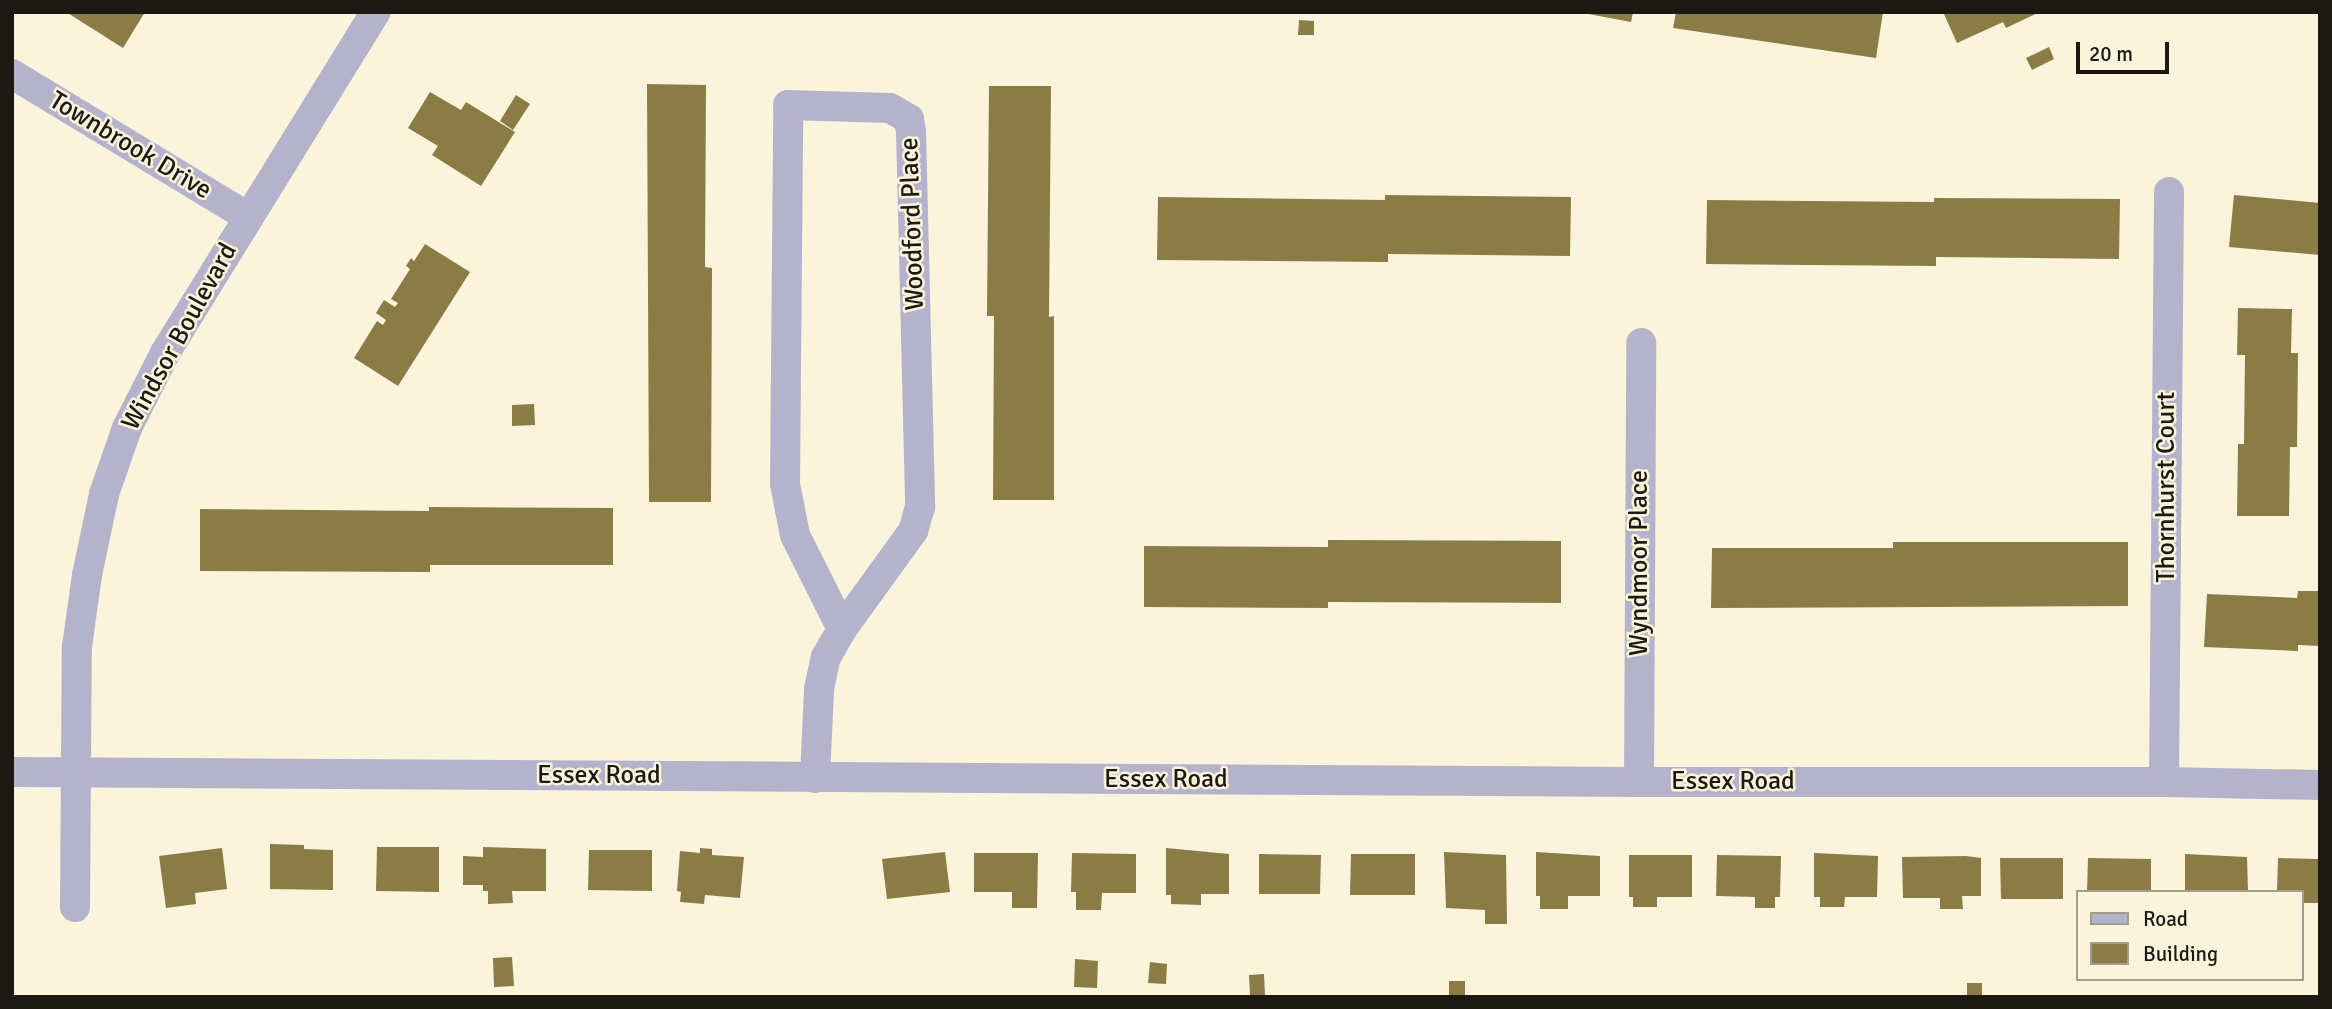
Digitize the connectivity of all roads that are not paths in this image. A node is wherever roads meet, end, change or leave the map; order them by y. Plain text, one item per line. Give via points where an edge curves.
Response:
1 (376, 12) edge
2 (12, 74) edge
3 (2169, 192) dead end
4 (248, 217) junction
5 (1641, 343) dead end
6 (842, 629) junction
7 (12, 772) edge
8 (75, 772) junction
9 (815, 778) junction
10 (1639, 782) junction
11 (2164, 782) junction
12 (2320, 785) edge
13 (75, 907) dead end

1 - 4 street, Windsor Boulevard
2 - 4 street, Townbrook Drive
3 - 11 street, Thornhurst Court
4 - 8 street, Windsor Boulevard via 160,363 127,428 104,494 76,647
5 - 10 street, Wyndmoor Place
6 - 6 street, Woodford Place via 795,535 785,484 788,105 890,108 909,119 912,131 920,507 912,531
6 - 9 street, Woodford Place via 826,657 819,689
7 - 8 street, Essex Road
8 - 9 street, Essex Road
8 - 13 street, Windsor Boulevard
9 - 10 street, Essex Road
10 - 11 street, Essex Road
11 - 12 street, Essex Road

